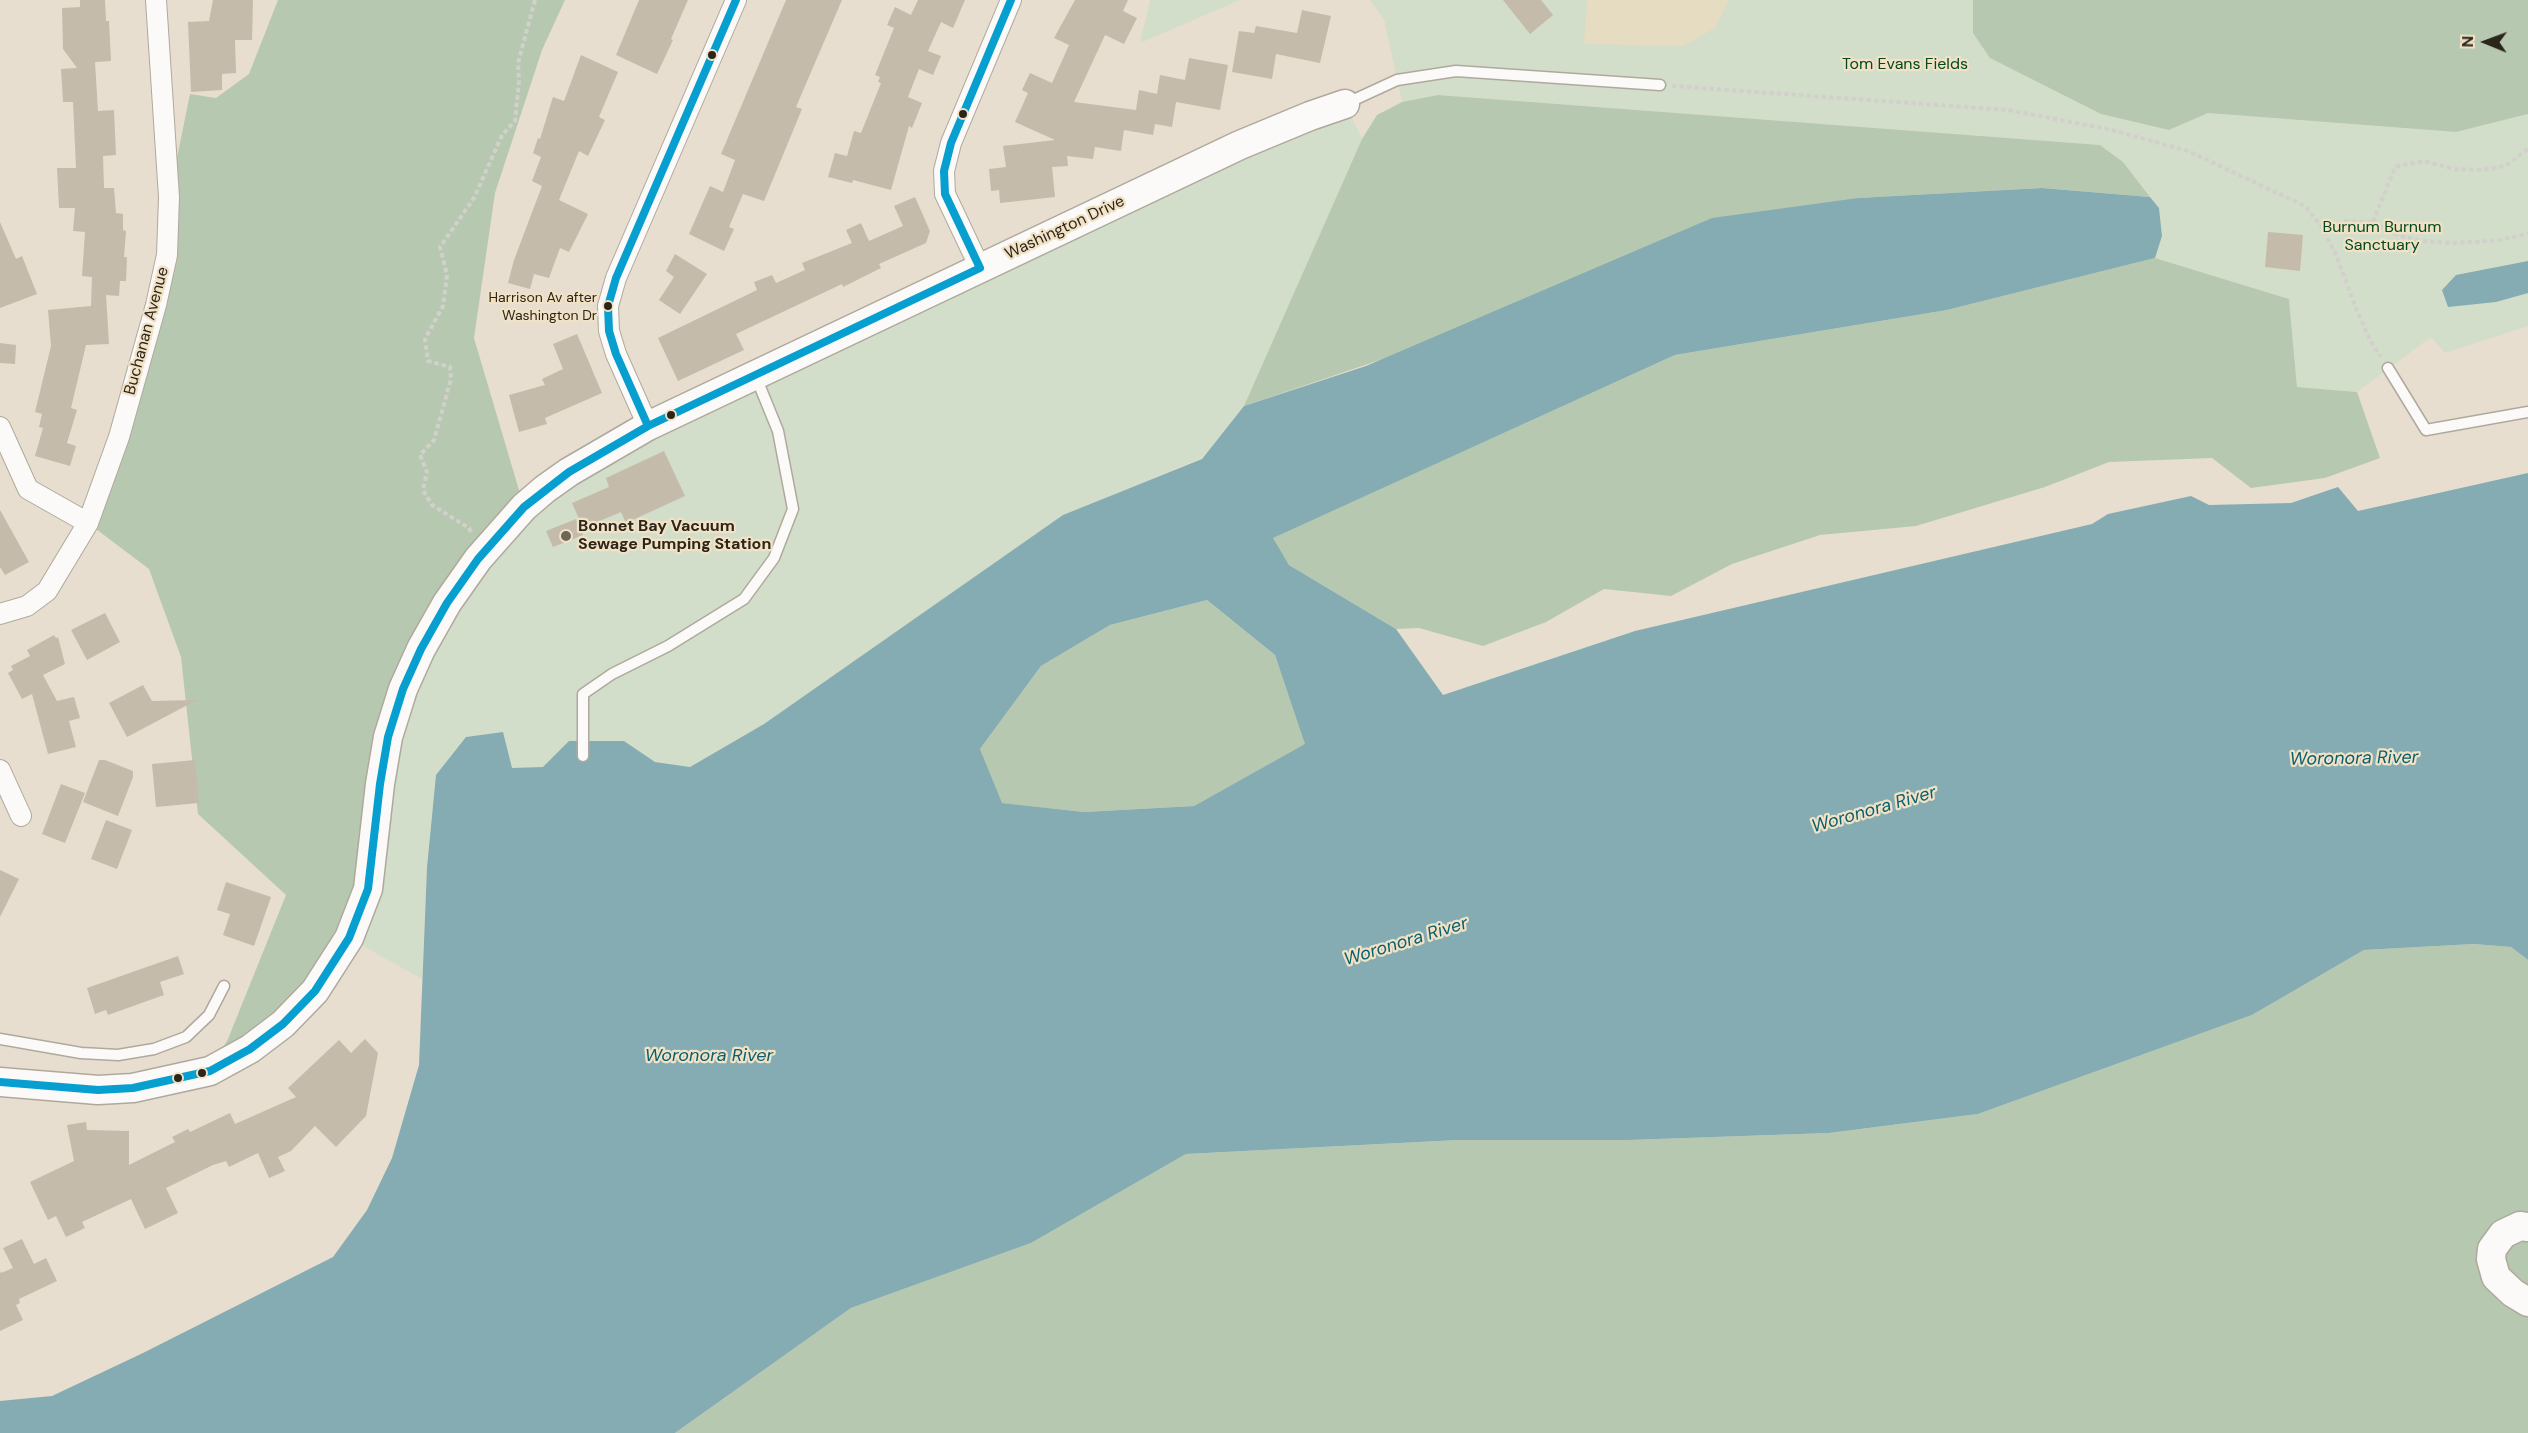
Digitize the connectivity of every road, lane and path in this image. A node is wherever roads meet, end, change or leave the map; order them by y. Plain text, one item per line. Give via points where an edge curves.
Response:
1 (156, 0) edge
2 (535, 0) edge
3 (736, 0) edge
4 (1011, 0) edge
5 (1660, 85) joint
6 (1345, 104) joint
7 (2528, 149) edge
8 (2373, 222) junction
9 (2323, 229) junction
10 (2528, 233) edge
11 (980, 268) junction
12 (2388, 368) joint
13 (755, 377) junction
14 (2528, 412) edge
15 (648, 426) junction
16 (0, 427) edge
17 (88, 523) junction
18 (478, 559) junction
19 (0, 614) edge
20 (583, 756) dead end
21 (0, 770) edge
22 (21, 816) dead end
23 (224, 986) dead end
24 (0, 1039) edge
25 (0, 1082) edge
26 (2528, 1227) edge
27 (2528, 1302) edge

1 - 17 street, Buchanan Avenue via 169,197 167,255 119,437
2 - 18 path via 518,63 515,121 502,135 474,198 440,246 446,285 442,306 425,339 428,361 450,368 452,379 434,440 420,455 427,472 423,490 432,505 469,528
3 - 15 street via 616,278 608,306 609,331 616,354
4 - 11 street via 951,143 944,171 945,194
5 - 6 lane via 1456,71 1397,80
5 - 9 path via 2008,110 2108,129 2188,151 2225,167 2305,206
6 - 11 street, Washington Drive via 1240,146
7 - 8 path via 2505,166 2483,170 2454,169 2422,161 2395,167
8 - 9 path via 2346,221
8 - 10 path via 2397,235 2422,241 2501,240
9 - 12 path via 2370,340
11 - 13 street, Washington Drive
12 - 14 lane via 2426,430
13 - 15 street, Washington Drive
13 - 20 lane via 777,431 793,509 774,558 744,599 584,694
15 - 18 street, Washington Drive via 546,489 524,507
16 - 17 street via 28,489
17 - 19 street, Buchanan Avenue via 47,591 27,606
18 - 25 street, Washington Drive via 447,603 403,689 381,774 368,889 349,938 315,991 283,1024 250,1049 210,1071 133,1088 98,1090
21 - 22 street
23 - 24 lane via 209,1015 186,1037 154,1049 118,1055 81,1053
26 - 27 street via 2520,1226 2503,1234 2492,1249 2491,1258 2496,1277

